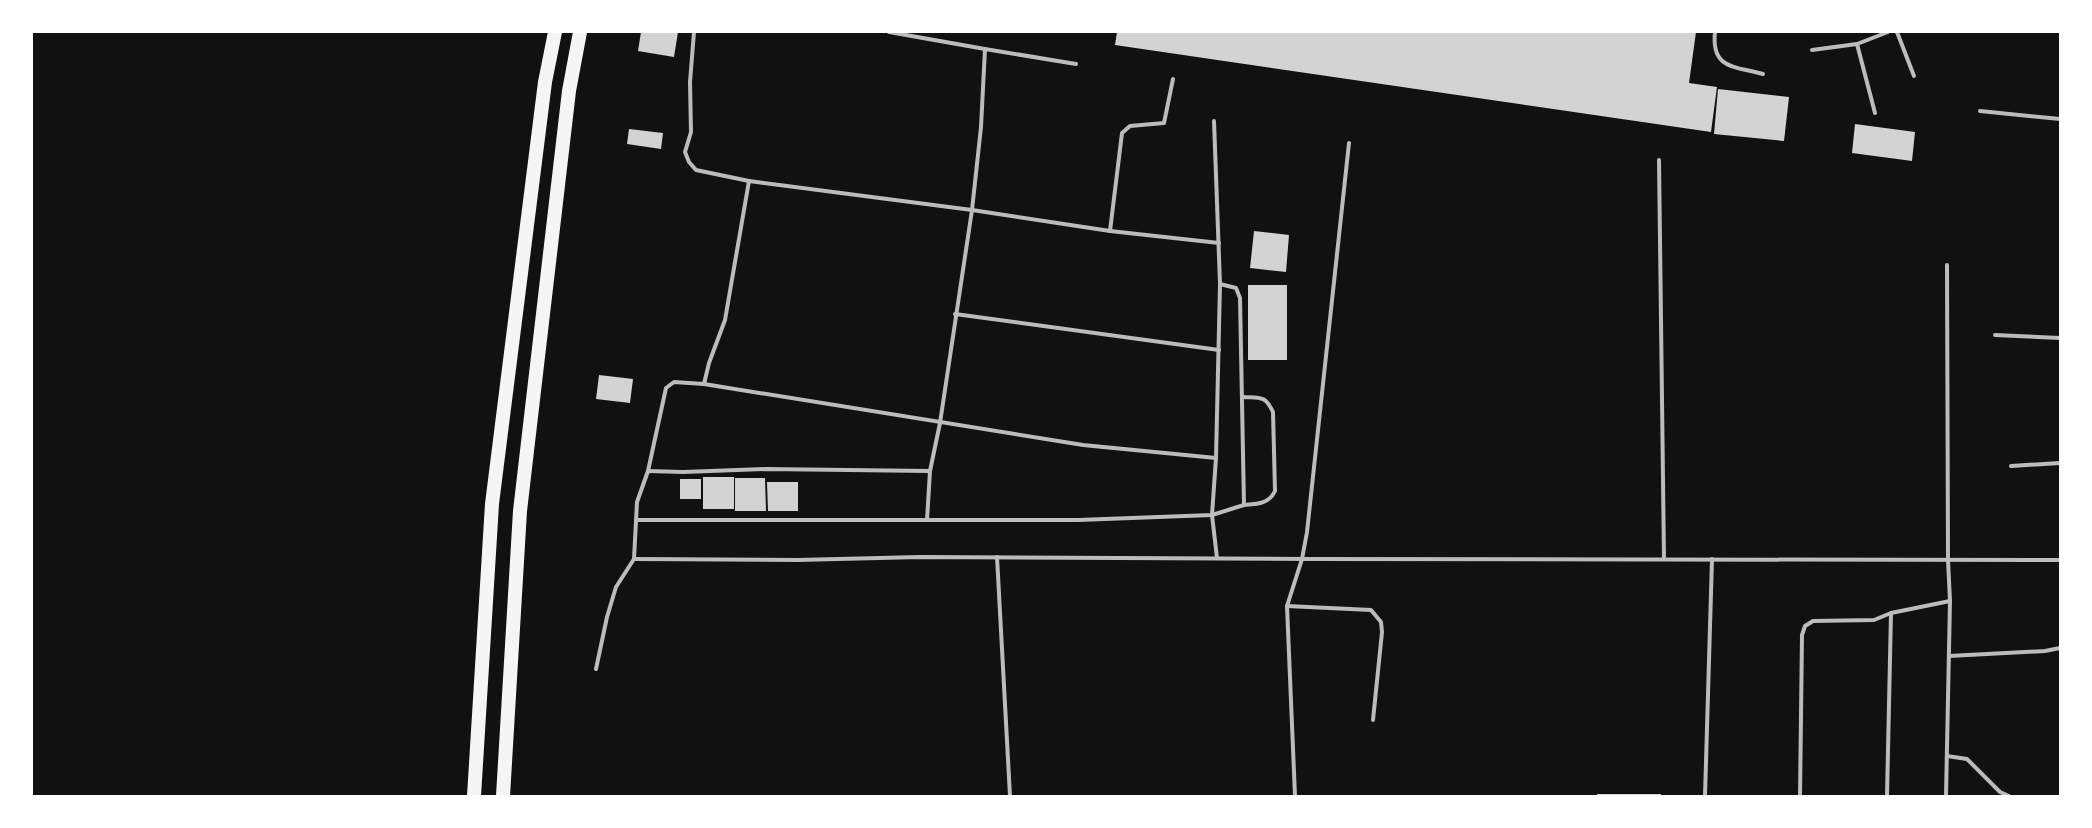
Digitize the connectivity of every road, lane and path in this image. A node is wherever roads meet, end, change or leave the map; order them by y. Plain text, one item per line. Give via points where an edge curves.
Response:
1 (555, 32) edge
2 (580, 32) edge
3 (694, 32) edge
4 (889, 32) edge
5 (1715, 32) edge
6 (1888, 32) edge
7 (1897, 32) edge
8 (1857, 44) junction
9 (985, 49) junction
10 (1812, 50) dead end
11 (1076, 64) dead end
12 (1763, 74) dead end
13 (1914, 76) dead end
14 (1173, 79) dead end
15 (1980, 111) dead end
16 (1875, 113) dead end
17 (2061, 119) edge
18 (1214, 121) dead end
19 (1349, 143) dead end
20 (1659, 160) dead end
21 (749, 181) junction
22 (972, 210) junction
23 (1110, 231) junction
24 (1220, 243) junction
25 (1947, 265) dead end
26 (1220, 284) junction
27 (955, 314) junction
28 (1995, 335) dead end
29 (2061, 338) edge
30 (1219, 350) junction
31 (704, 384) junction
32 (1243, 397) junction
33 (940, 423) junction
34 (1216, 458) junction
35 (2061, 463) edge
36 (2011, 466) dead end
37 (648, 471) junction
38 (930, 471) junction
39 (1244, 505) junction
40 (1212, 516) junction
41 (636, 520) junction
42 (927, 520) junction
43 (997, 557) junction
44 (1217, 558) junction
45 (634, 559) junction
46 (1302, 559) junction
47 (1664, 559) junction
48 (1712, 559) junction
49 (1948, 560) junction
50 (2061, 560) edge
51 (1950, 601) junction
52 (1287, 606) junction
53 (1891, 613) junction
54 (2061, 648) edge
55 (1949, 656) junction
56 (596, 669) dead end
57 (1373, 720) dead end
58 (1947, 756) junction
59 (474, 796) edge
60 (502, 796) edge
61 (1010, 796) edge
62 (1295, 796) edge
63 (1705, 796) edge
64 (1800, 796) edge
65 (1887, 796) edge
66 (1947, 796) edge
67 (2009, 796) edge

1 - 59 highway via 545,81 492,504
2 - 60 highway via 569,91 520,511
3 - 21 lane via 691,132 685,152 696,170
4 - 9 lane
5 - 12 lane via 1714,49 1718,57 1728,65
6 - 8 lane
7 - 13 lane
8 - 10 lane
8 - 16 lane
9 - 11 lane
9 - 22 lane
14 - 23 lane via 1164,123 1130,126 1122,133
15 - 17 lane
18 - 24 lane
19 - 46 lane
20 - 47 lane
21 - 22 lane
21 - 31 lane via 724,320
22 - 23 lane
22 - 27 lane
23 - 24 lane
24 - 26 lane
25 - 49 lane
26 - 30 lane
26 - 32 lane via 1236,288 1240,298
27 - 30 lane
27 - 33 lane
28 - 29 lane
30 - 34 lane
31 - 33 lane
31 - 37 lane via 674,382 666,388
32 - 39 lane
32 - 39 lane via 1264,398 1274,412 1275,491 1263,504
33 - 34 lane via 1083,445
33 - 38 lane
34 - 40 lane
35 - 36 lane
37 - 38 lane
37 - 41 lane via 637,502
38 - 42 lane
39 - 40 lane
40 - 42 lane
40 - 44 lane
41 - 42 lane
41 - 45 lane
43 - 44 lane
43 - 45 lane
43 - 61 lane
44 - 46 lane
45 - 56 lane via 616,587
46 - 47 lane
46 - 52 lane
47 - 48 lane
48 - 49 lane
48 - 63 lane
49 - 50 lane
49 - 51 lane
51 - 53 lane
51 - 55 lane
52 - 57 lane via 1371,610 1381,622
52 - 62 lane
53 - 64 lane via 1874,620 1812,621 1805,626
53 - 65 lane
54 - 55 lane
55 - 58 lane
58 - 66 lane
58 - 67 lane via 1967,759

